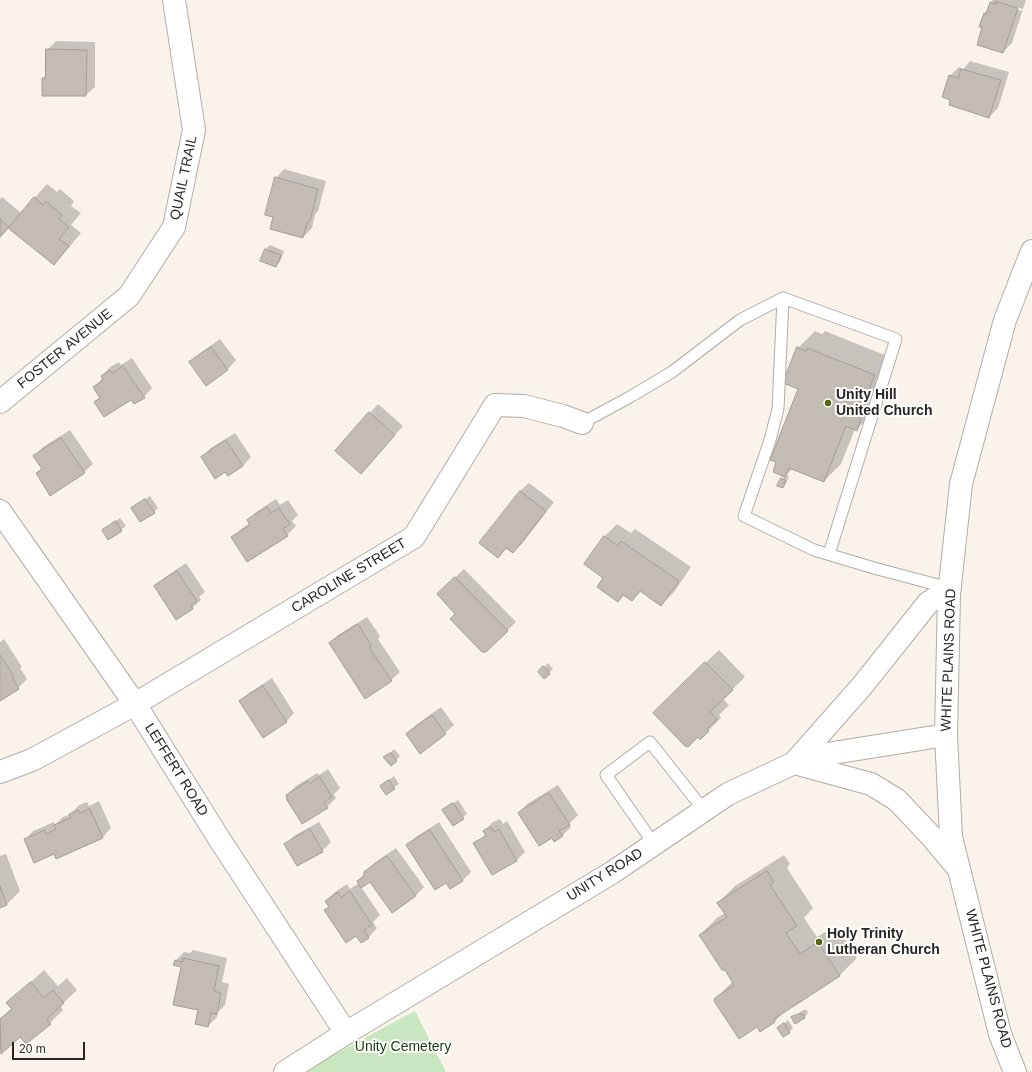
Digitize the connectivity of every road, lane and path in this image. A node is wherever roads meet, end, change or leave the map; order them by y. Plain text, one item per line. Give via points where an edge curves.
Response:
1 (174, 0) edge
2 (1032, 251) edge
3 (129, 296) joint
4 (783, 298) junction
5 (0, 402) edge
6 (582, 423) joint
7 (0, 511) edge
8 (829, 554) junction
9 (950, 588) junction
10 (135, 704) junction
11 (946, 735) junction
12 (794, 763) junction
13 (0, 772) edge
14 (703, 809) junction
15 (654, 844) junction
16 (960, 871) junction
17 (346, 1033) junction
18 (285, 1072) edge
19 (1015, 1072) edge

1 - 3 main road, QUAIL TRAIL via 194,130 174,227
2 - 9 main road, WHITE PLAINS ROAD via 1005,320 962,484
3 - 5 main road, FOSTER AVENUE
4 - 6 lane via 740,320 672,372
4 - 8 lane via 778,409 744,516 814,550
4 - 8 lane via 896,339
6 - 10 main road, CAROLINE STREET via 524,406 495,405 414,537
7 - 10 main road, LEFFERT ROAD
8 - 9 lane
9 - 11 main road, WHITE PLAINS ROAD
9 - 12 main road via 928,603 862,686
10 - 13 main road via 32,760
10 - 17 main road, LEFFERT ROAD
11 - 12 main road, UNITY ROAD via 832,753
11 - 16 main road, WHITE PLAINS ROAD via 951,837
12 - 14 main road, UNITY ROAD via 728,794
12 - 16 main road via 871,784 897,800
14 - 15 main road, UNITY ROAD
14 - 15 lane via 650,742 606,775
15 - 17 main road, UNITY ROAD via 613,872
16 - 19 main road, WHITE PLAINS ROAD via 1000,1034
17 - 18 main road, UNITY ROAD

